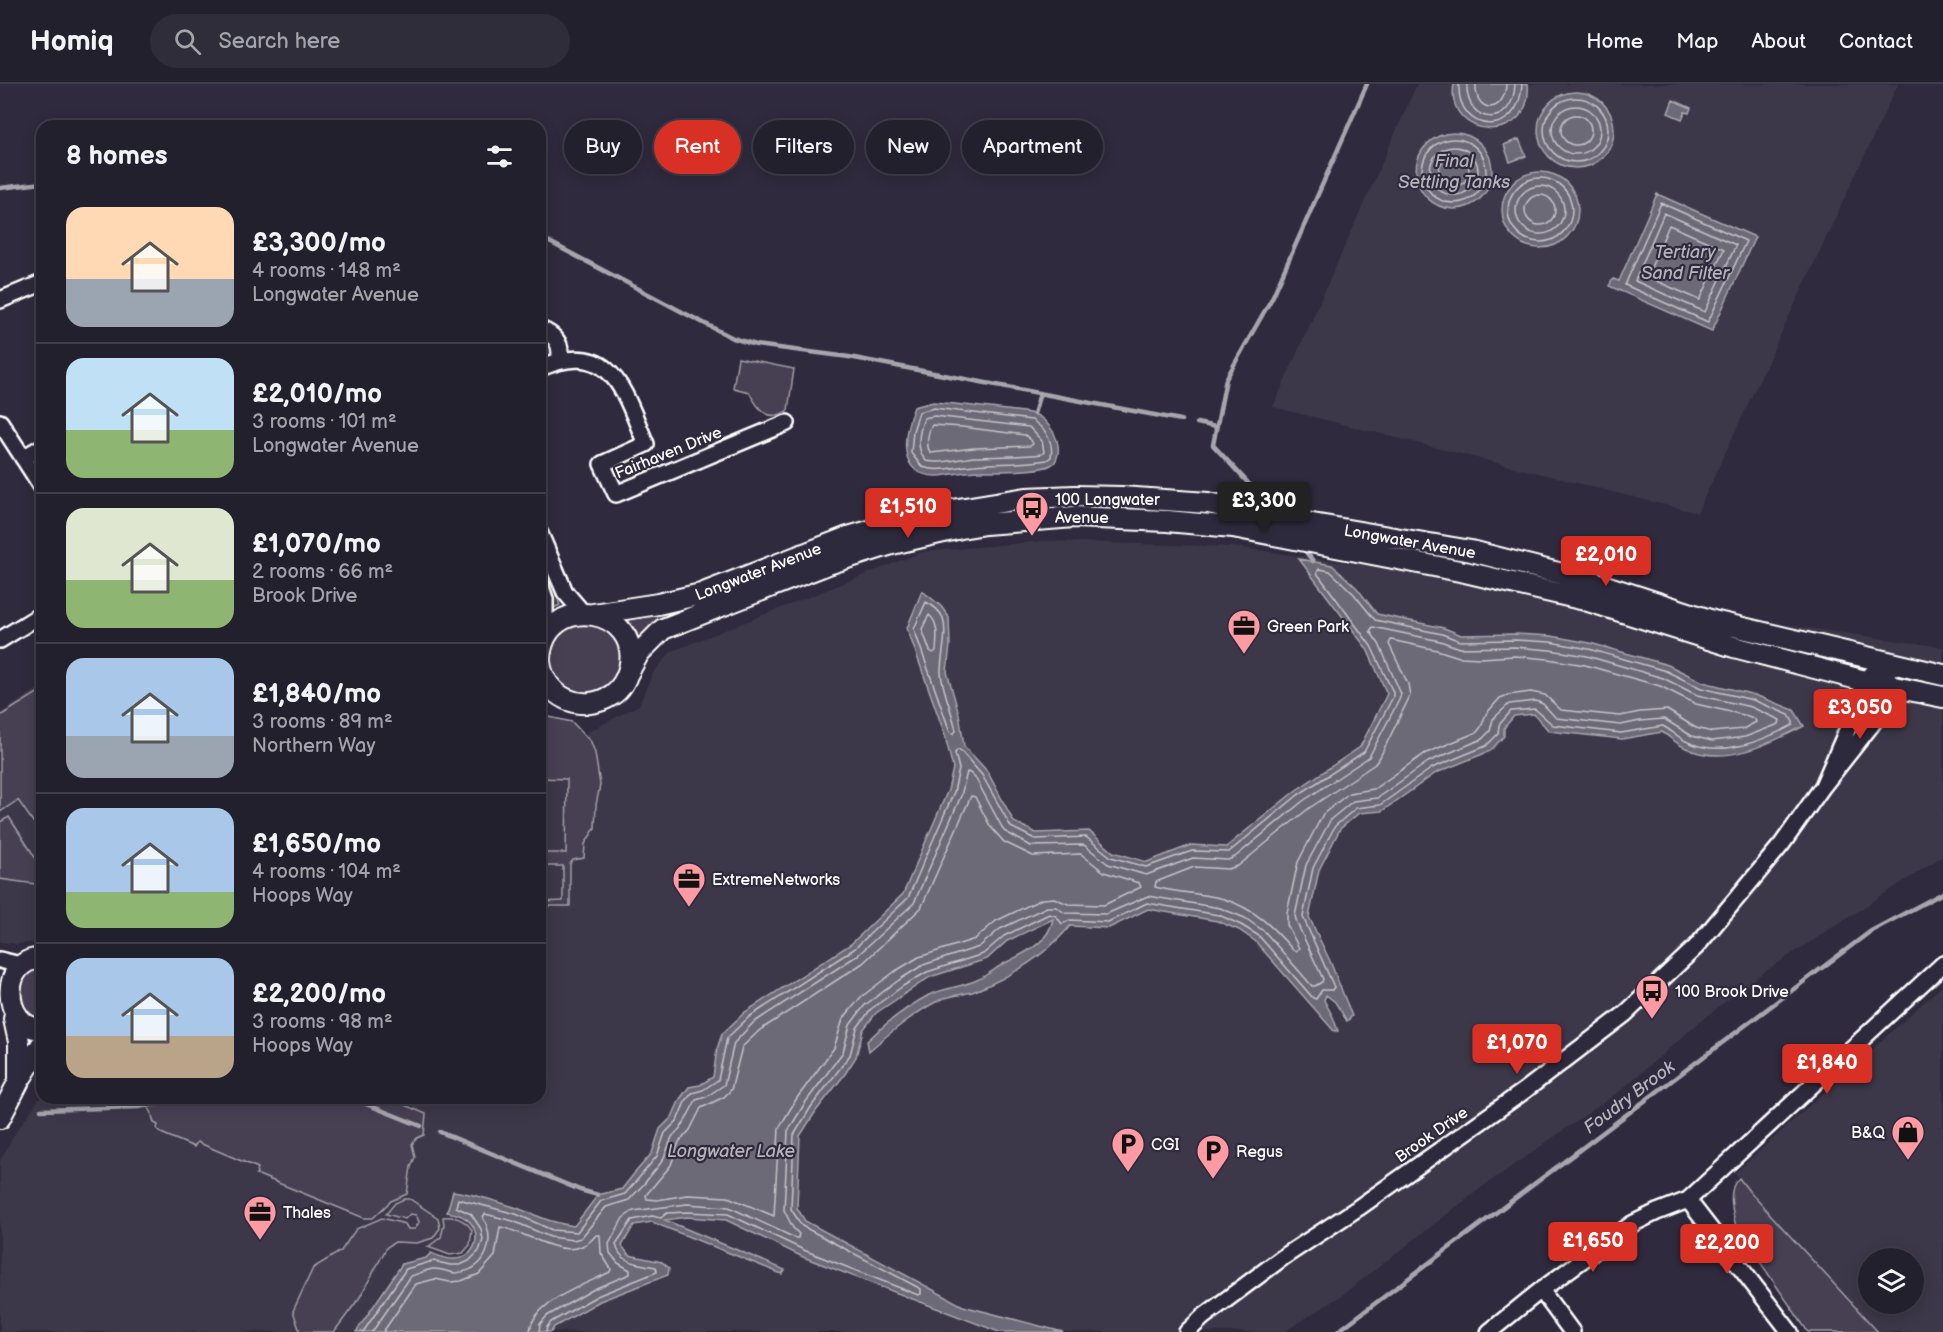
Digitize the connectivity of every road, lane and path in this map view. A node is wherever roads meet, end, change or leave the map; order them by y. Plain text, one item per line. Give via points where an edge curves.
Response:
1 (36, 285) edge
2 (0, 300) edge
3 (546, 332) edge
4 (559, 360) junction
5 (546, 365) edge
6 (0, 422) edge
7 (787, 423) dead end
8 (5, 440) edge
9 (36, 450) edge
10 (23, 458) junction
11 (36, 478) edge
12 (546, 548) edge
13 (588, 613) junction
14 (36, 618) edge
15 (0, 640) edge
16 (546, 641) edge
17 (1882, 662) junction
18 (627, 675) junction
19 (1943, 675) edge
20 (1865, 681) junction
21 (546, 682) edge
22 (1891, 687) junction
23 (563, 698) junction
24 (1943, 698) edge
25 (546, 702) edge
26 (1822, 786) junction
27 (0, 960) edge
28 (36, 960) edge
29 (1943, 964) edge
30 (6, 1005) edge
31 (36, 1028) edge
32 (36, 1054) edge
33 (19, 1081) junction
34 (0, 1118) edge
35 (1688, 1200) junction
36 (1541, 1290) junction
37 (1187, 1332) edge
38 (1489, 1332) edge
39 (1572, 1332) edge
40 (1790, 1332) edge

1 - 2 street
3 - 4 street via 560,344
4 - 5 street, Fairhaven Drive
4 - 7 street, Fairhaven Drive via 584,358 607,370 621,387 646,444 602,464 616,494
6 - 8 street
8 - 10 street
9 - 10 street
10 - 11 street
12 - 13 street via 565,592
13 - 16 street via 561,620
13 - 17 street, Longwater Avenue via 701,594 848,537 900,522 982,504 1075,496 1173,500 1236,508 1470,551 1590,581 1713,621
13 - 18 street via 614,624 627,639
14 - 15 street
17 - 19 street, Longwater Avenue
17 - 20 street, Brook Drive
17 - 22 street
18 - 20 street, Longwater Avenue via 639,653 663,629 828,564 927,535 985,524 1074,517 1233,527 1465,572 1585,600 1734,647
18 - 23 street via 617,691 598,702 576,703
20 - 22 street, Longwater Avenue
20 - 26 street, Brook Drive
21 - 23 street
22 - 24 street, Longwater Avenue
22 - 26 street, Brook Drive via 1872,724
23 - 25 street
26 - 37 street, Brook Drive via 1782,844 1703,938 1625,1014 1524,1091 1282,1258
27 - 28 street
28 - 30 street via 13,971 4,990
29 - 35 street
30 - 31 street via 23,1025
30 - 33 street via 19,1042
32 - 33 street
33 - 34 street
35 - 36 street via 1632,1224
35 - 40 street
36 - 38 street
36 - 39 street

